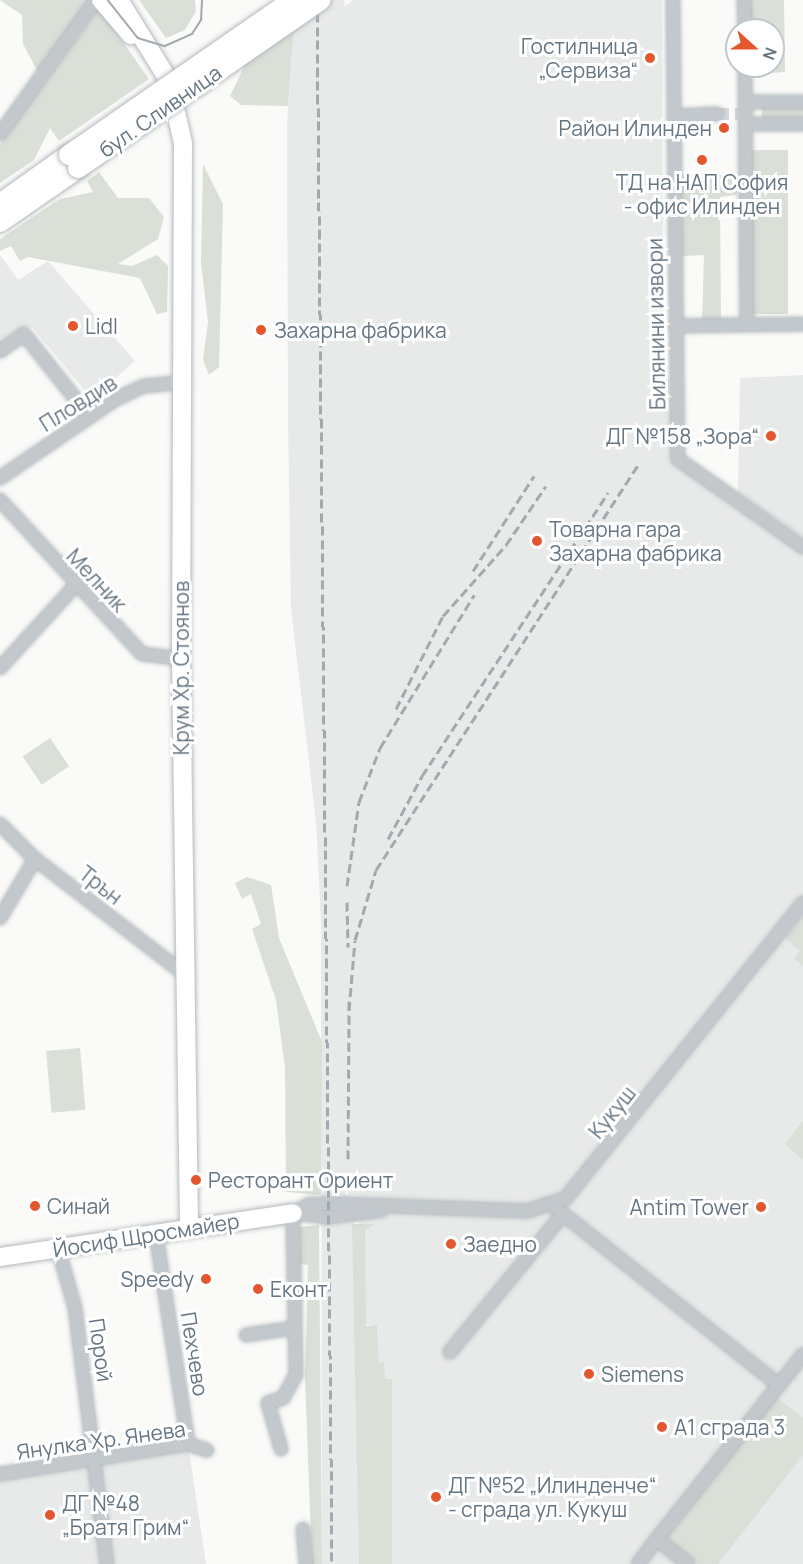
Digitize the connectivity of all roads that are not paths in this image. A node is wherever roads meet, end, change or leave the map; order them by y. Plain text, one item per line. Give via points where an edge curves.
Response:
1 (96, 0) edge
2 (101, 0) edge
3 (119, 0) edge
4 (293, 0) edge
5 (321, 0) edge
6 (673, 0) edge
7 (744, 0) edge
8 (745, 18) edge
9 (162, 68) junction
10 (745, 78) edge
11 (803, 102) edge
12 (744, 113) junction
13 (717, 114) tunnel mouth
14 (674, 116) junction
15 (803, 124) edge
16 (0, 134) edge
17 (73, 162) junction
18 (0, 204) edge
19 (0, 222) edge
20 (803, 324) edge
21 (747, 325) junction
22 (675, 326) junction
23 (0, 351) edge
24 (185, 382) junction
25 (89, 416) junction
26 (0, 478) edge
27 (0, 500) edge
28 (803, 547) edge
29 (74, 587) junction
30 (181, 659) junction
31 (0, 668) edge
32 (0, 824) edge
33 (35, 859) junction
34 (803, 903) edge
35 (0, 918) edge
36 (183, 973) junction
37 (552, 1206) junction
38 (293, 1213) junction
39 (563, 1214) junction
40 (189, 1228) junction
41 (156, 1233) junction
42 (58, 1248) junction
43 (0, 1257) edge
44 (294, 1328) junction
45 (246, 1335) dead end
46 (450, 1352) dead end
47 (803, 1355) edge
48 (779, 1385) junction
49 (188, 1444) junction
50 (281, 1449) dead end
51 (207, 1450) dead end
52 (91, 1460) junction
53 (0, 1474) edge
54 (303, 1529) dead end
55 (657, 1539) junction
56 (107, 1564) edge
57 (306, 1564) edge
58 (638, 1564) edge
59 (688, 1564) edge

1 - 16 street
2 - 9 street
3 - 9 street
4 - 17 main road, бул. Сливница, bridge
5 - 17 main road, бул. Сливница, bridge
6 - 14 street, Билянини извори
7 - 8 street
9 - 24 street, Крум Хр. Стоянов via 178,109 183,143
10 - 12 street
11 - 12 street
12 - 15 street
12 - 21 street
13 - 14 street
14 - 22 street, Билянини извори
17 - 18 main road, бул. Сливница
17 - 19 main road, бул. Сливница
20 - 21 street
21 - 22 street
22 - 28 street, Билянини извори via 678,459
23 - 25 street via 24,334
24 - 25 street, Пловдив via 144,386
24 - 30 street, Крум Хр. Стоянов
25 - 26 street, Пловдив
27 - 29 street, Мелник
29 - 30 street, Мелник via 142,654
29 - 31 street
30 - 36 street, Крум Хр. Стоянов
32 - 33 street, Трън
33 - 35 street
33 - 36 street, Трън
34 - 37 street, Кукуш via 577,1188
36 - 40 street, Крум Хр. Стоянов
37 - 38 street, Кукуш via 511,1212 382,1210 310,1204
37 - 39 street
38 - 40 street, Йосиф Щросмайер
38 - 44 street
39 - 46 street
39 - 48 street
40 - 41 street, Йосиф Щросмайер
41 - 42 street, Йосиф Щросмайер
41 - 49 street, Пехчево
42 - 43 street, Йосиф Щросмайер
42 - 52 street, Порой via 75,1308 93,1434
44 - 45 street
44 - 50 street via 296,1375 283,1398 268,1403
47 - 48 street
48 - 55 street
49 - 51 street, Янулка Хр. Янева
49 - 52 street, Янулка Хр. Янева
52 - 53 street, Янулка Хр. Янева
52 - 56 street, Порой
54 - 57 street
55 - 58 street
55 - 59 street

